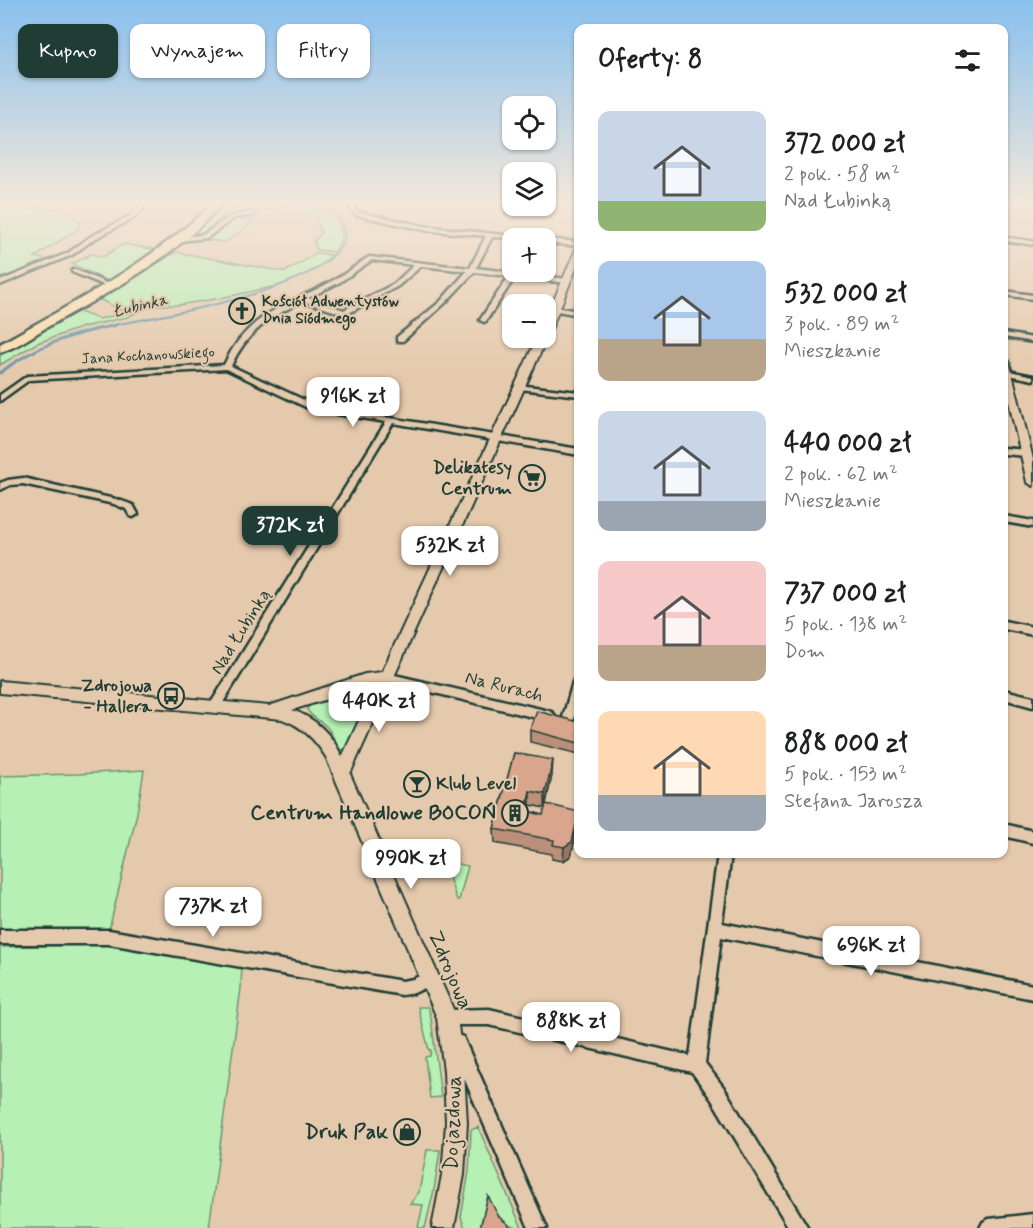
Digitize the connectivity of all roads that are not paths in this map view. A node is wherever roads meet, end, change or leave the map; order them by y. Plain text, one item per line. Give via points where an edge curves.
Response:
1 (55, 260) edge
2 (146, 260) edge
3 (368, 260) edge
4 (389, 260) edge
5 (477, 260) edge
6 (419, 264) junction
7 (574, 264) edge
8 (472, 270) junction
9 (74, 271) dead end
10 (502, 273) edge
11 (556, 280) edge
12 (567, 281) junction
13 (509, 282) edge
14 (0, 283) edge
15 (108, 285) junction
16 (1008, 294) edge
17 (1033, 297) edge
18 (302, 298) junction
19 (556, 307) edge
20 (556, 309) edge
21 (574, 312) edge
22 (484, 320) dead end
23 (1008, 337) edge
24 (400, 339) dead end
25 (1033, 340) edge
26 (538, 348) edge
27 (0, 349) edge
28 (227, 367) junction
29 (1008, 373) edge
30 (1033, 378) edge
31 (1008, 384) edge
32 (520, 387) junction
33 (574, 393) edge
34 (0, 399) edge
35 (390, 422) junction
36 (496, 439) junction
37 (574, 451) edge
38 (1008, 451) edge
39 (1026, 453) junction
40 (1033, 482) edge
41 (0, 487) edge
42 (133, 514) dead end
43 (1008, 520) edge
44 (1033, 524) edge
45 (1008, 626) edge
46 (1033, 631) edge
47 (386, 677) junction
48 (0, 687) edge
49 (1008, 696) edge
50 (1033, 702) edge
51 (215, 706) junction
52 (269, 711) junction
53 (573, 722) edge
54 (341, 776) junction
55 (1008, 831) edge
56 (1033, 837) edge
57 (724, 858) edge
58 (716, 929) junction
59 (0, 938) edge
60 (430, 978) junction
61 (1033, 992) edge
62 (447, 1018) junction
63 (697, 1065) junction
64 (1033, 1223) edge
65 (443, 1228) edge
66 (538, 1228) edge
67 (799, 1228) edge
68 (989, 1228) edge

1 - 14 street
2 - 15 main road
3 - 18 street
4 - 6 street
5 - 8 street
6 - 8 street
6 - 18 street via 396,285 345,313
7 - 12 street
8 - 10 street
8 - 24 street via 442,303
9 - 15 street
11 - 12 street
12 - 19 street
13 - 22 street
15 - 27 main road
16 - 17 street
18 - 28 street via 256,326 235,349
20 - 21 street
23 - 25 street
26 - 32 street
28 - 34 street, Jana Kochanowskiego via 27,378
28 - 35 street, Jana Kochanowskiego via 315,408
29 - 30 street
31 - 39 street
32 - 33 street
32 - 36 street
35 - 36 street, Jana Kochanowskiego
35 - 51 street, Nad Łubinką
36 - 37 street, Jana Kochanowskiego
36 - 47 street
38 - 39 street
39 - 40 street
41 - 42 street via 23,482 116,502 130,507
43 - 44 street
45 - 46 street
47 - 52 street
47 - 53 street, Na Rurach
47 - 54 street
48 - 51 street, Zdrojowa
49 - 50 street
51 - 52 street, Zdrojowa
52 - 54 street, Zdrojowa via 297,718 315,729 333,754
54 - 60 street, Zdrojowa
55 - 56 street
57 - 58 street
58 - 61 street
58 - 63 street
59 - 60 street via 109,937 402,988
60 - 62 street, Zdrojowa
62 - 63 street via 489,1017
62 - 65 street, Dojazdowa via 457,1093 456,1139
62 - 66 street, Zdrojowa
63 - 67 street
64 - 68 street

